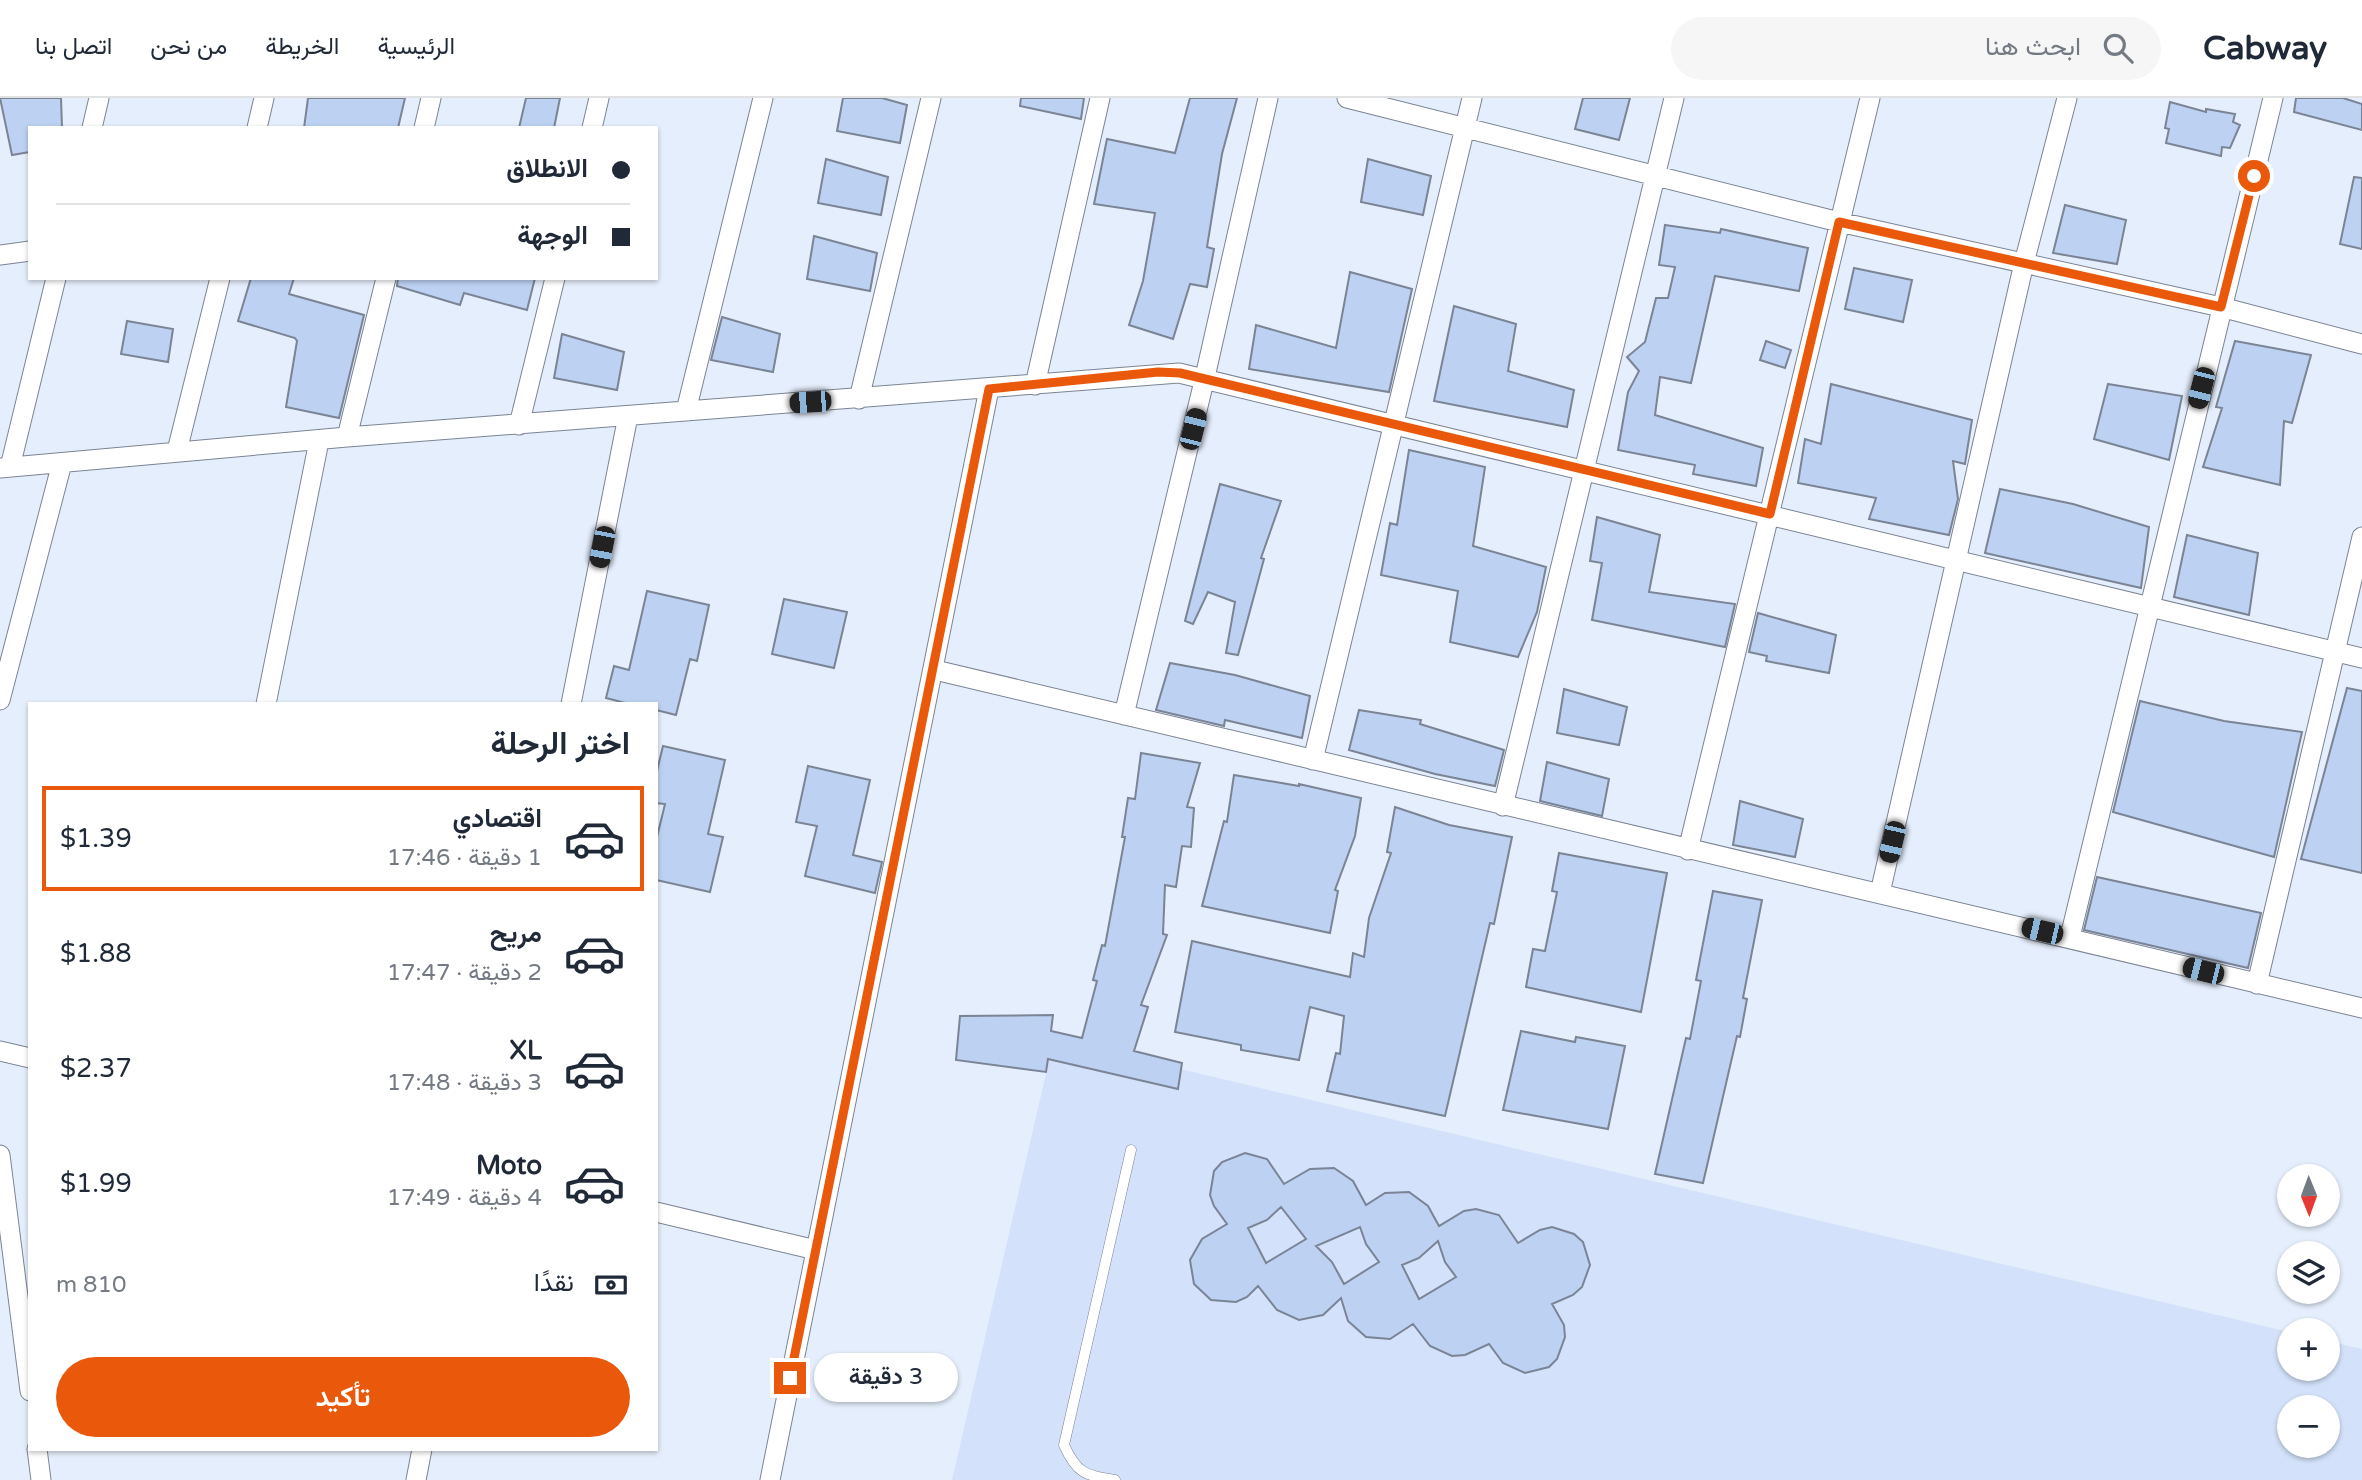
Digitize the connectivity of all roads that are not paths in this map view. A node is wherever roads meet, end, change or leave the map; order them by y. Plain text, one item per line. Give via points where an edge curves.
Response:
1 (99, 98) edge
2 (264, 98) edge
3 (431, 98) edge
4 (599, 98) edge
5 (763, 98) edge
6 (931, 98) edge
7 (1100, 98) edge
8 (1268, 98) edge
9 (1347, 98) edge
10 (1472, 98) edge
11 (1674, 98) edge
12 (1870, 98) edge
13 (2067, 98) edge
14 (2273, 98) edge
15 (92, 126) edge
16 (257, 126) edge
17 (424, 126) edge
18 (592, 126) edge
19 (1465, 128) junction
20 (1655, 175) junction
21 (1839, 222) junction
22 (28, 251) edge
23 (0, 255) edge
24 (2024, 263) junction
25 (55, 280) edge
26 (220, 280) edge
27 (386, 280) edge
28 (555, 280) edge
29 (2221, 307) junction
30 (2362, 344) edge
31 (1205, 377) junction
32 (1035, 385) junction
33 (989, 389) junction
34 (859, 399) junction
35 (686, 411) junction
36 (628, 416) junction
37 (1394, 423) junction
38 (519, 425) junction
39 (347, 437) junction
40 (319, 441) junction
41 (177, 451) junction
42 (62, 463) junction
43 (5, 467) edge
44 (1584, 469) junction
45 (1770, 514) junction
46 (2362, 537) edge
47 (1958, 559) junction
48 (2148, 606) junction
49 (2337, 652) junction
50 (2362, 658) edge
51 (935, 670) junction
52 (2, 680) edge
53 (0, 700) edge
54 (266, 702) edge
55 (571, 702) edge
56 (1124, 715) junction
57 (1312, 760) junction
58 (1503, 806) junction
59 (1688, 850) junction
60 (1880, 893) junction
61 (2070, 937) junction
62 (2257, 984) junction
63 (2362, 1008) edge
64 (0, 1051) edge
65 (28, 1058) edge
66 (1131, 1150) dead end
67 (0, 1155) edge
68 (658, 1212) edge
69 (816, 1250) junction
70 (28, 1375) edge
71 (37, 1451) edge
72 (422, 1451) edge
73 (41, 1480) edge
74 (416, 1480) edge
75 (770, 1480) edge
76 (1115, 1480) edge

1 - 15 street
2 - 16 street
3 - 17 street
4 - 18 street
5 - 35 street
6 - 34 street
7 - 32 street
8 - 31 street
9 - 19 street
10 - 19 street
11 - 20 street
12 - 21 street
13 - 24 street
14 - 29 street
19 - 20 street
19 - 37 street
20 - 21 street
20 - 44 street
21 - 24 street
21 - 45 street
22 - 23 street
24 - 29 street
24 - 47 street
25 - 43 street
26 - 41 street
27 - 39 street
28 - 38 street
29 - 30 street
29 - 48 street
31 - 32 street via 1158,372
31 - 37 street
31 - 56 street
32 - 33 street
33 - 34 street
33 - 51 street
34 - 35 street
35 - 36 street
36 - 38 street
36 - 55 street
37 - 44 street
37 - 57 street
38 - 39 street
39 - 40 street
40 - 41 street
40 - 54 street
41 - 42 street
42 - 43 street
42 - 52 street
44 - 45 street
44 - 58 street
45 - 47 street
45 - 59 street
46 - 49 street
47 - 48 street
47 - 60 street
48 - 49 street
48 - 61 street
49 - 50 street
49 - 62 street
51 - 56 street
51 - 69 street
52 - 53 street
56 - 57 street
57 - 58 street
58 - 59 street
59 - 60 street
60 - 61 street
61 - 62 street
62 - 63 street
64 - 65 street
66 - 76 lane via 1064,1445 1072,1464 1086,1475
67 - 70 street
68 - 69 street
69 - 75 street
71 - 73 street
72 - 74 street

